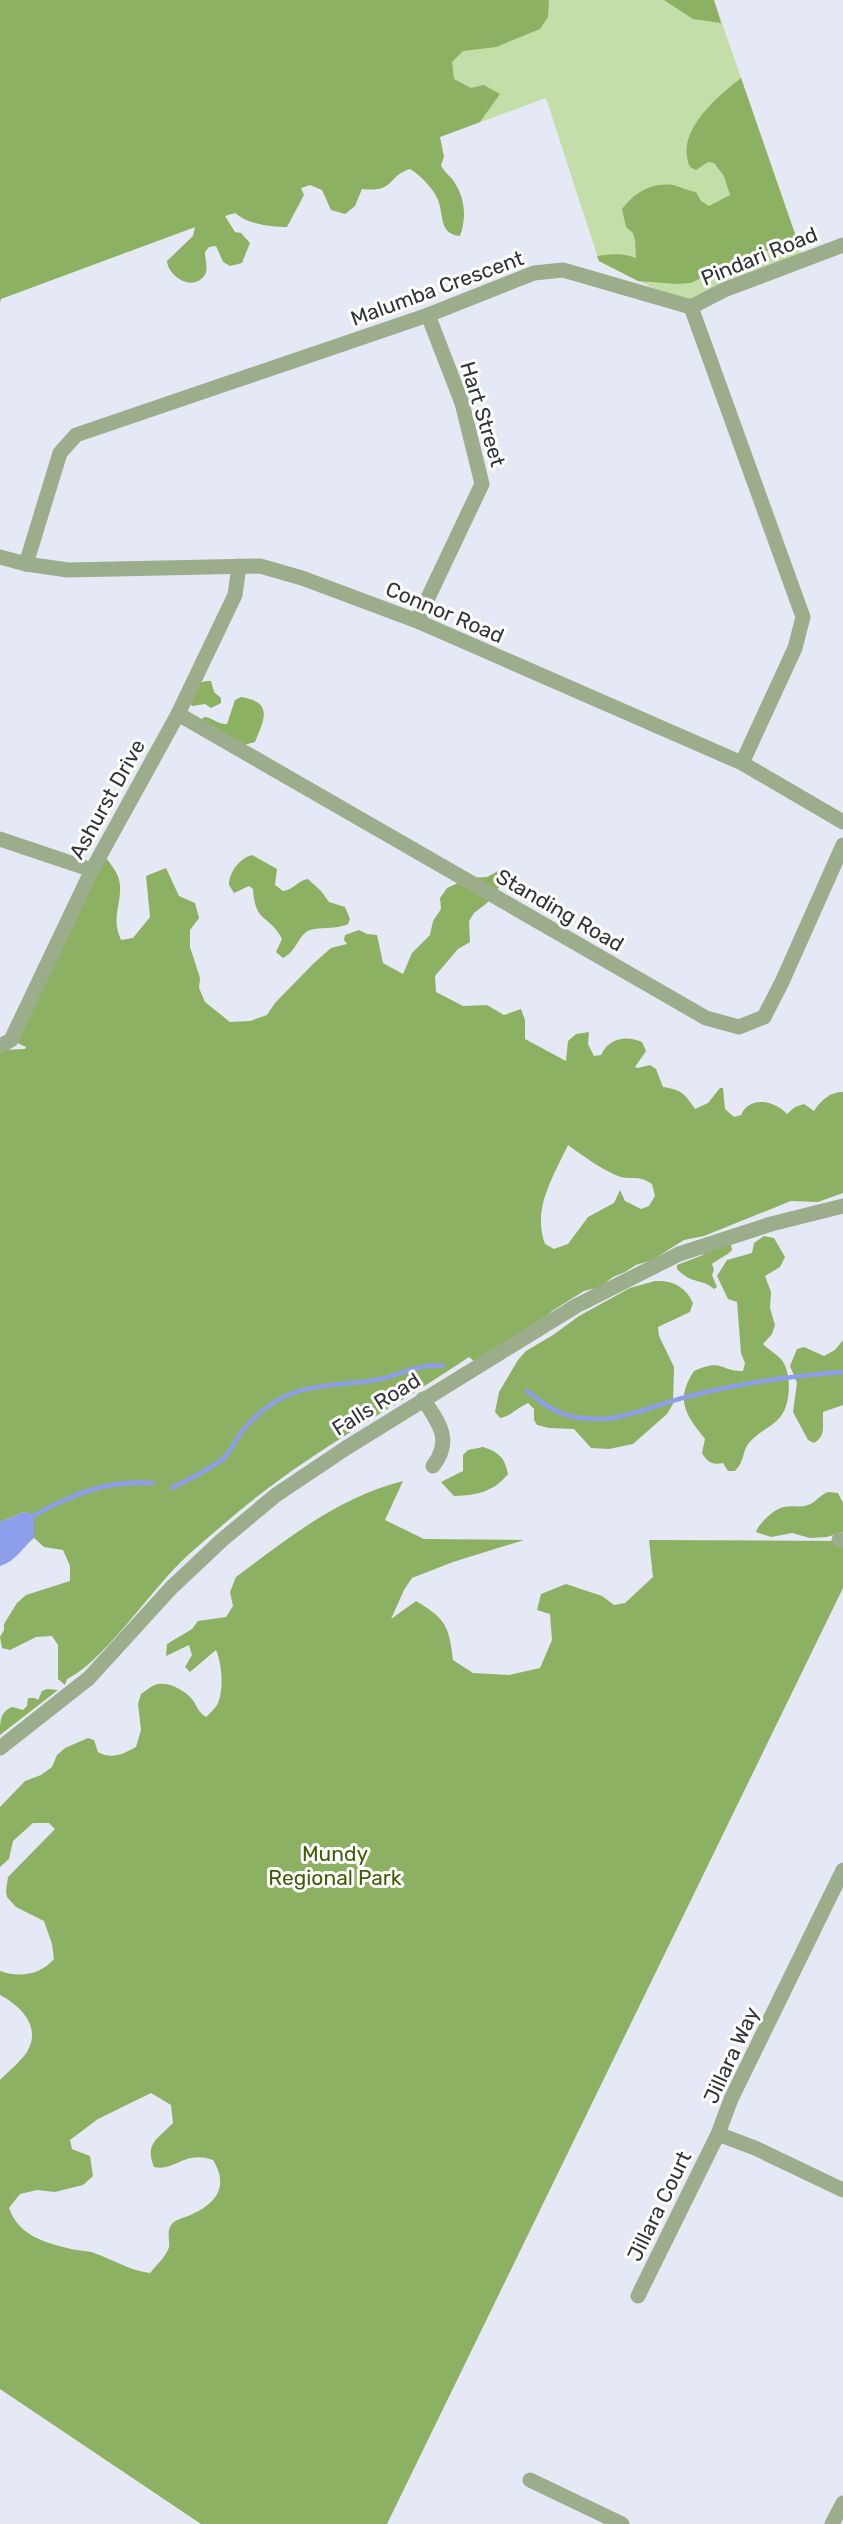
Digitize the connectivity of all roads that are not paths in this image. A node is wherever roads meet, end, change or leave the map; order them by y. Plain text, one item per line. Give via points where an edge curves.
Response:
1 (843, 245) edge
2 (691, 307) junction
3 (428, 315) junction
4 (0, 557) edge
5 (26, 564) junction
6 (239, 566) junction
7 (417, 621) junction
8 (178, 714) junction
9 (742, 763) junction
10 (843, 822) edge
11 (0, 839) edge
12 (843, 845) edge
13 (92, 870) junction
14 (0, 1046) edge
15 (843, 1206) edge
16 (423, 1399) junction
17 (434, 1466) dead end
18 (0, 1748) edge
19 (843, 1870) edge
20 (718, 2134) junction
21 (843, 2190) edge
22 (638, 2296) dead end
23 (530, 2480) dead end
24 (843, 2503) edge
25 (622, 2524) edge
26 (832, 2524) edge

1 - 2 street, Pindari Road via 724,290
2 - 3 street, Malumba Crescent via 563,270 534,273
2 - 9 street via 803,617 795,648
3 - 5 street, Malumba Crescent via 76,435 60,453
3 - 7 street, Hart Street via 462,403 482,484
4 - 5 street, Connor Road
5 - 6 street, Connor Road via 68,570
6 - 7 street, Connor Road via 260,566 302,578
6 - 8 street, Ashurst Drive via 235,595
7 - 9 street, Connor Road
8 - 12 street, Standing Road via 706,1018 739,1027 764,1017
8 - 13 street, Ashurst Drive
9 - 10 street, Connor Road
11 - 13 street
13 - 14 street, Ashurst Drive via 11,1040
15 - 16 street, Falls Road via 679,1254 576,1306
16 - 17 street via 443,1435 444,1447
16 - 18 street, Falls Road via 256,1511 188,1571 89,1678
19 - 20 street, Jillara Way
20 - 21 street, Jillara Way
20 - 22 street, Jillara Court
23 - 25 street
24 - 26 street

